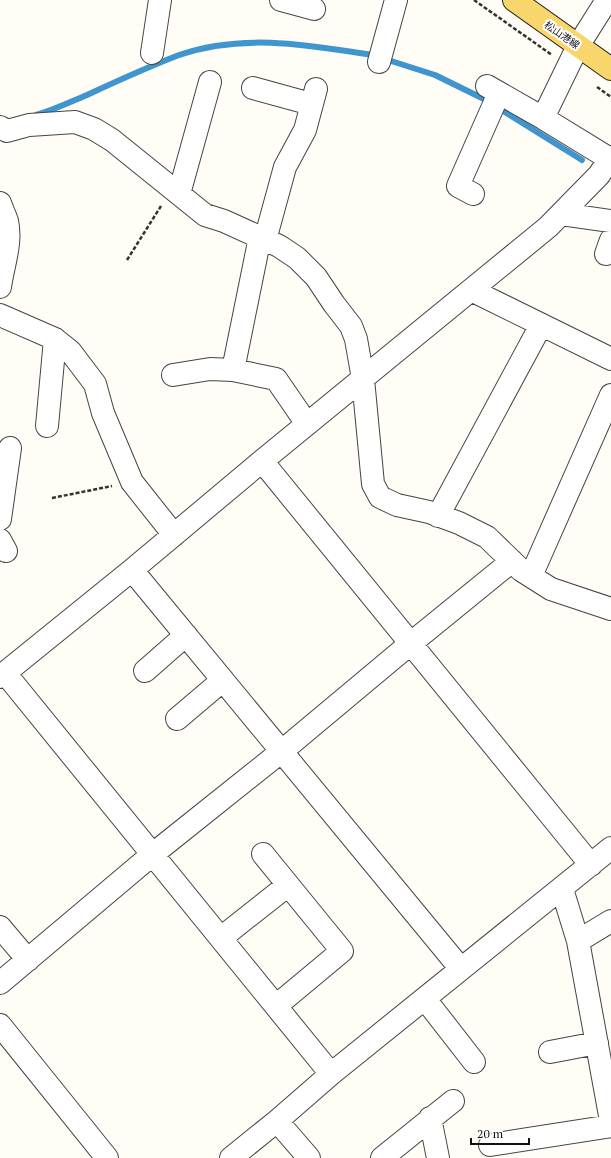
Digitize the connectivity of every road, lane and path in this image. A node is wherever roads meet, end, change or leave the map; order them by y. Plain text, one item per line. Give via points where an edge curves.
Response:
1 (160, 0) edge
2 (396, 0) edge
3 (474, 0) edge
4 (514, 0) edge
5 (602, 2) edge
6 (578, 46) junction
7 (152, 53) dead end
8 (379, 62) dead end
9 (568, 66) junction
10 (611, 69) edge
11 (214, 87) dead end
12 (253, 88) dead end
13 (611, 97) edge
14 (543, 118) junction
15 (2, 132) edge
16 (608, 169) edge
17 (176, 191) junction
18 (473, 194) dead end
19 (0, 203) edge
20 (561, 214) junction
21 (611, 221) edge
22 (263, 239) junction
23 (127, 260) dead end
24 (0, 287) edge
25 (471, 290) junction
26 (0, 315) edge
27 (540, 324) junction
28 (55, 339) junction
29 (611, 359) edge
30 (233, 370) junction
31 (173, 376) dead end
32 (363, 379) junction
33 (611, 395) edge
34 (307, 424) junction
35 (47, 426) dead end
36 (10, 448) dead end
37 (262, 461) junction
38 (4, 470) edge
39 (132, 482) junction
40 (52, 498) dead end
41 (438, 516) junction
42 (0, 519) edge
43 (174, 535) junction
44 (512, 561) junction
45 (132, 570) junction
46 (531, 576) junction
47 (611, 609) edge
48 (186, 636) junction
49 (410, 644) junction
50 (145, 670) dead end
51 (2, 675) edge
52 (223, 680) junction
53 (178, 719) dead end
54 (282, 751) junction
55 (611, 848) edge
56 (153, 854) junction
57 (263, 854) dead end
58 (591, 864) junction
59 (288, 885) junction
60 (562, 889) junction
61 (611, 921) edge
62 (0, 927) edge
63 (221, 938) junction
64 (578, 941) junction
65 (28, 960) junction
66 (461, 969) junction
67 (0, 983) edge
68 (425, 999) junction
69 (276, 1006) junction
70 (0, 1025) edge
71 (597, 1042) junction
72 (550, 1052) dead end
73 (474, 1062) dead end
74 (331, 1074) junction
75 (453, 1101) dead end
76 (430, 1118) junction
77 (277, 1121) junction
78 (611, 1121) edge
79 (611, 1126) edge
80 (504, 1149) edge
81 (107, 1158) edge
82 (231, 1158) edge
83 (309, 1158) edge
84 (382, 1158) edge
85 (438, 1158) edge

1 - 7 street
2 - 8 street
3 - 9 path
4 - 6 main road, 松山港線
5 - 6 street
6 - 9 street
6 - 10 main road, 松山港線
9 - 13 path
9 - 14 street
11 - 17 street
12 - 22 street via 314,97 305,130 285,167
14 - 16 street
14 - 18 street via 493,90 458,186
15 - 17 street via 29,125 75,122 94,129 112,140
16 - 20 street
17 - 22 street via 205,215
17 - 23 path
19 - 24 street via 8,231 8,248
20 - 21 street
20 - 25 street
22 - 30 street
22 - 32 street via 297,258 316,277 351,326 356,339
25 - 27 street
25 - 32 street
26 - 28 street
27 - 29 street
27 - 41 street
28 - 35 street
28 - 39 street via 70,351 95,384 103,413
30 - 31 street via 210,369
30 - 34 street via 276,380
32 - 34 street
32 - 41 street via 373,484 380,497 397,505
33 - 46 street
34 - 37 street
36 - 38 street
37 - 43 street
37 - 49 street
38 - 42 street
39 - 40 path
39 - 43 street
41 - 44 street via 460,523 487,537
43 - 45 street
44 - 46 street
44 - 49 street
45 - 48 street
45 - 51 street
46 - 47 street via 551,589
48 - 50 street
48 - 52 street
49 - 54 street
49 - 58 street
51 - 56 street
52 - 53 street
52 - 54 street
54 - 56 street
54 - 66 street
55 - 58 street
56 - 63 street
56 - 65 street
57 - 59 street
58 - 60 street
59 - 63 street
59 - 69 street via 342,952
60 - 64 street
60 - 66 street
61 - 64 street
62 - 65 street
63 - 69 street
64 - 71 street
65 - 67 street
66 - 68 street
68 - 73 street
68 - 74 street
69 - 74 street
70 - 81 street
71 - 72 street
71 - 78 street
74 - 77 street
75 - 76 street
76 - 84 street
76 - 85 street
77 - 82 street
77 - 83 street
79 - 80 street

